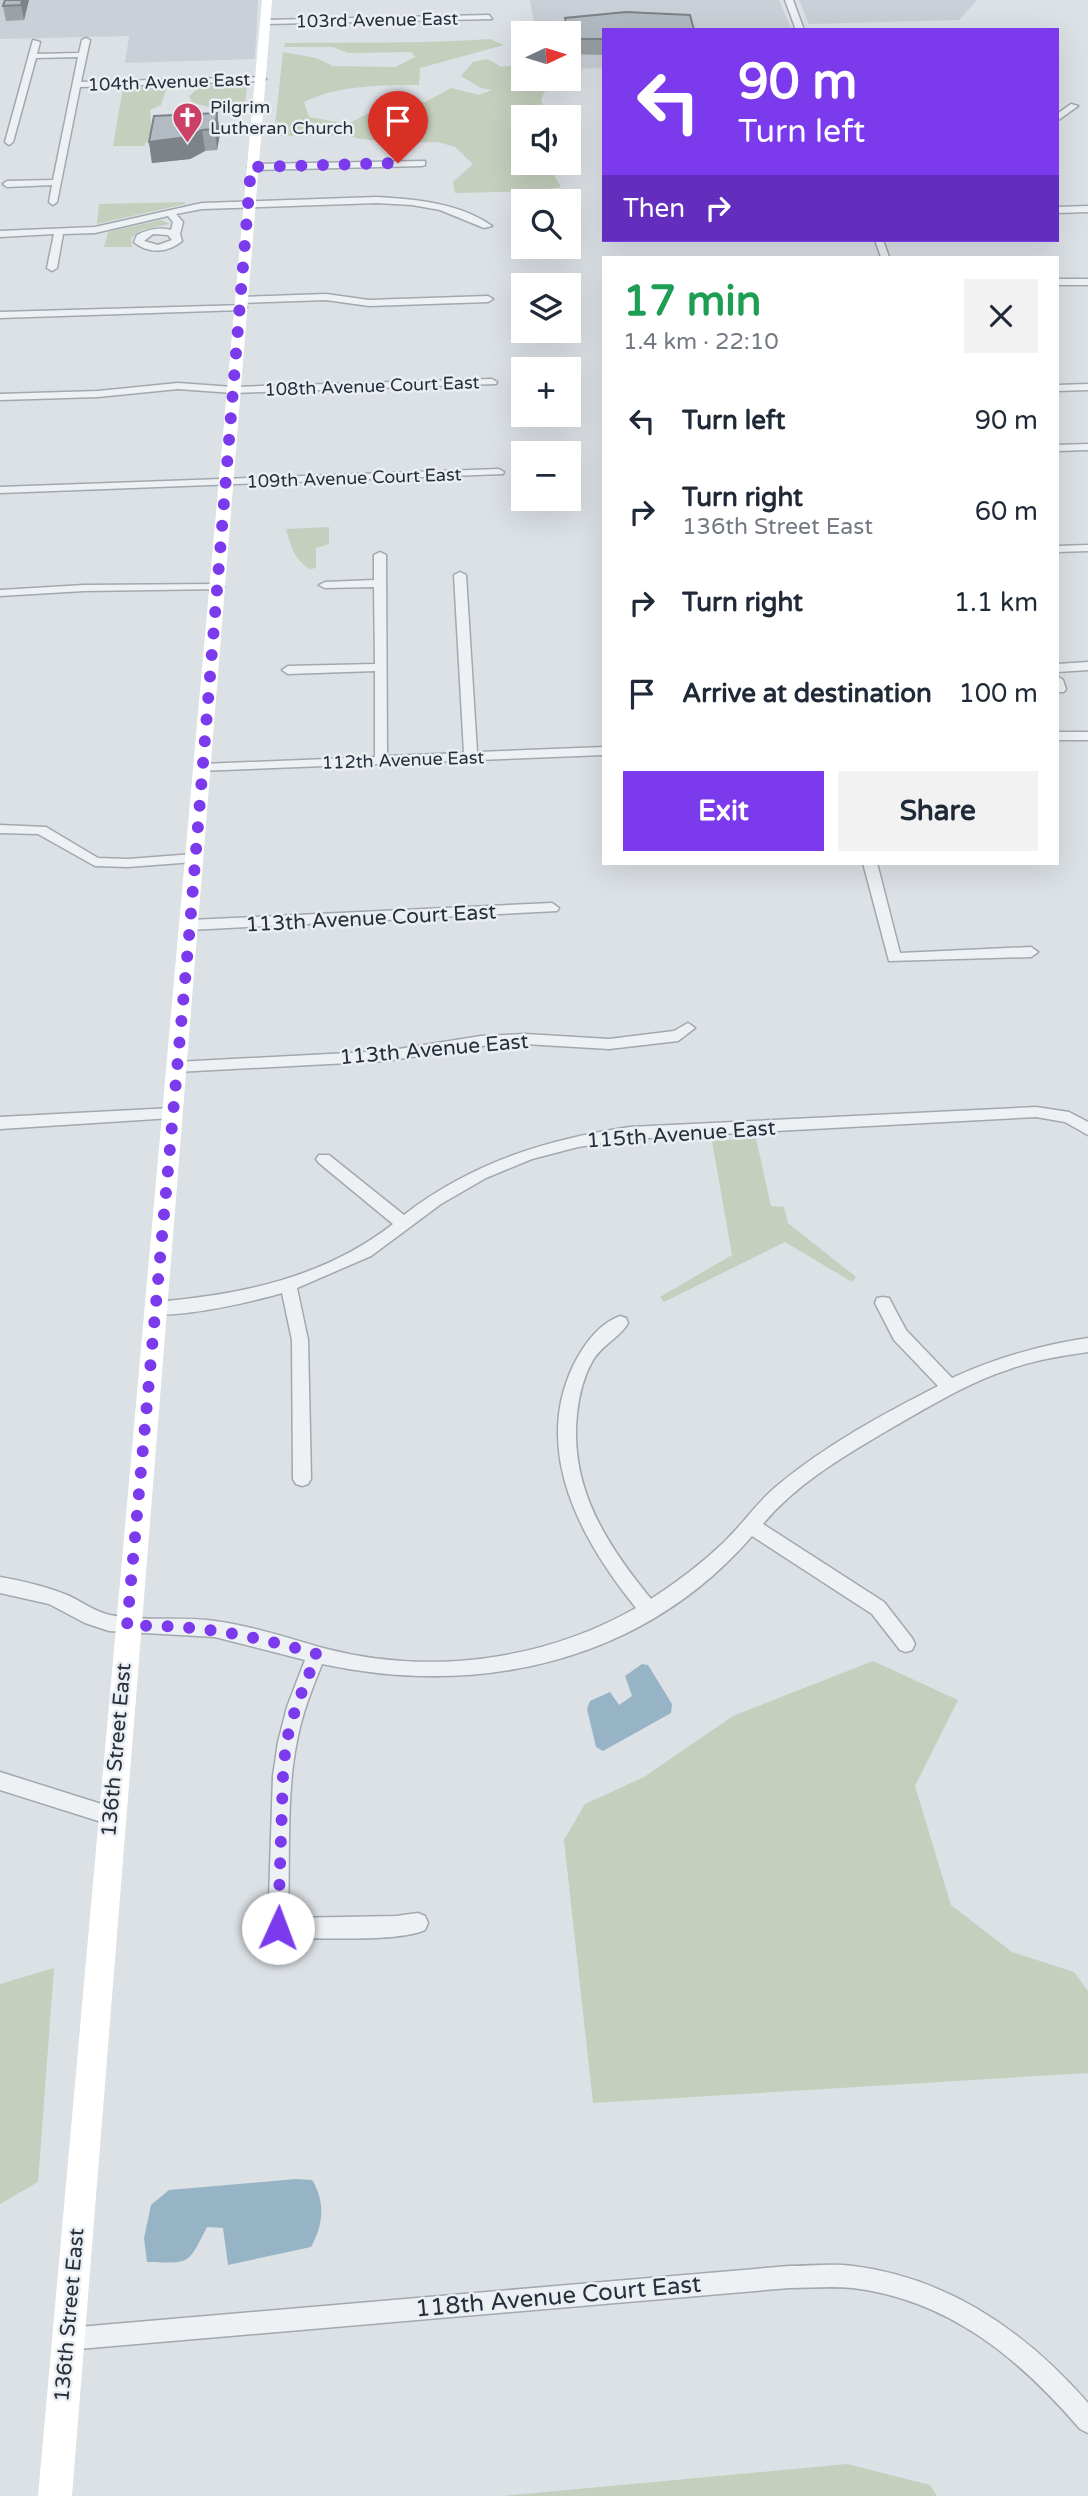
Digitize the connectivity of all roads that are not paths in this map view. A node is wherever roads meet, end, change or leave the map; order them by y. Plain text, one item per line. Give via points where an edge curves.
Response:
1 (267, 0) edge
2 (789, 0) edge
3 (489, 17) dead end
4 (265, 22) junction
5 (799, 28) edge
6 (86, 40) dead end
7 (36, 42) dead end
8 (83, 55) junction
9 (32, 56) junction
10 (262, 79) junction
11 (75, 85) junction
12 (1074, 106) dead end
13 (1059, 117) edge
14 (9, 142) dead end
15 (422, 163) dead end
16 (251, 167) junction
17 (58, 182) junction
18 (8, 184) dead end
19 (53, 202) dead end
20 (249, 205) junction
21 (1088, 209) edge
22 (1059, 210) edge
23 (170, 213) junction
24 (487, 226) dead end
25 (59, 232) junction
26 (0, 234) edge
27 (175, 234) dead end
28 (52, 268) dead end
29 (1059, 282) edge
30 (1088, 282) edge
31 (488, 299) dead end
32 (242, 303) junction
33 (0, 315) edge
34 (492, 383) dead end
35 (1088, 387) edge
36 (1059, 388) edge
37 (233, 390) junction
38 (0, 397) edge
39 (1088, 447) edge
40 (1059, 448) edge
41 (499, 472) dead end
42 (226, 483) junction
43 (0, 489) edge
44 (1088, 548) edge
45 (1059, 549) edge
46 (380, 555) dead end
47 (460, 575) dead end
48 (380, 583) junction
49 (325, 585) dead end
50 (218, 587) junction
51 (0, 593) edge
52 (1088, 666) edge
53 (381, 667) junction
54 (1059, 668) edge
55 (288, 670) dead end
56 (1059, 736) edge
57 (1088, 736) edge
58 (602, 751) edge
59 (471, 757) junction
60 (381, 760) junction
61 (202, 768) junction
62 (0, 828) edge
63 (194, 858) junction
64 (871, 865) edge
65 (552, 908) dead end
66 (190, 925) junction
67 (1031, 952) dead end
68 (688, 1028) dead end
69 (176, 1067) junction
70 (172, 1113) junction
71 (0, 1122) edge
72 (1083, 1124) edge
73 (324, 1159) dead end
74 (404, 1224) junction
75 (289, 1287) junction
76 (883, 1303) dead end
77 (155, 1308) junction
78 (620, 1323) dead end
79 (1088, 1345) edge
80 (949, 1386) junction
81 (302, 1479) dead end
82 (750, 1525) junction
83 (0, 1585) edge
84 (649, 1610) junction
85 (127, 1626) junction
86 (906, 1644) dead end
87 (317, 1654) junction
88 (0, 1781) edge
89 (111, 1816) junction
90 (418, 1923) dead end
91 (67, 2339) junction
92 (1088, 2421) edge
93 (55, 2496) edge

1 - 4 street, 136th Street East
2 - 5 street
3 - 4 street, 103rd Avenue East
4 - 10 street, 136th Street East
6 - 8 street
7 - 9 street
8 - 9 street
8 - 11 street
9 - 14 street
10 - 11 street, 104th Avenue East
10 - 16 street, 136th Street East
11 - 17 street
12 - 13 street
15 - 16 street
16 - 20 street, 136th Street East
17 - 18 street
17 - 19 street
20 - 23 street via 202,206
20 - 24 street via 412,202
20 - 32 street, 136th Street East
21 - 22 street
23 - 25 street via 94,230
23 - 27 street via 178,222
25 - 26 street
25 - 28 street
29 - 30 street
31 - 32 street via 369,303 326,297
32 - 33 street
32 - 37 street, 136th Street East
34 - 37 street, 108th Avenue Court East
35 - 36 street
37 - 38 street, 108th Avenue Court East via 166,386
37 - 42 street, 136th Street East
39 - 40 street
41 - 42 street, 109th Avenue Court East
42 - 43 street, 109th Avenue Court East
42 - 50 street, 136th Street East
44 - 45 street
46 - 48 street
47 - 59 street
48 - 49 street
48 - 53 street
50 - 51 street
50 - 61 street, 136th Street East
52 - 54 street
53 - 55 street
53 - 60 street
56 - 57 street
58 - 59 street, 112th Avenue East
59 - 60 street, 112th Avenue East
60 - 61 street, 112th Avenue East
61 - 63 street, 136th Street East
62 - 63 street via 41,830 95,862
63 - 66 street, 136th Street East
64 - 67 street via 894,958
65 - 66 street, 113th Avenue Court East
66 - 69 street, 136th Street East
68 - 69 street, 113th Avenue East via 671,1038 609,1044 481,1041 386,1056
69 - 70 street, 136th Street East
70 - 71 street
70 - 77 street, 136th Street East
72 - 74 street, 115th Avenue East via 1036,1112 590,1138 495,1166
73 - 74 street
74 - 75 street, 115th Avenue East via 356,1258
75 - 77 street, 115th Avenue East via 210,1305
75 - 81 street via 300,1340
76 - 80 street via 900,1335
77 - 85 street, 136th Street East
78 - 84 street via 596,1341 570,1394 571,1473 588,1520
79 - 80 street via 1000,1363
80 - 82 street via 816,1465
82 - 84 street via 693,1582
82 - 86 street via 878,1608
83 - 85 street via 35,1592 94,1619
84 - 87 street via 592,1640 493,1665 425,1670
85 - 87 street via 211,1628
85 - 89 street, 136th Street East
87 - 90 street via 286,1742 278,1928
88 - 89 street
89 - 91 street, 136th Street East
91 - 92 street, 118th Avenue Court East via 789,2277 850,2277 901,2286 943,2301 990,2327 1031,2358
91 - 93 street, 136th Street East

